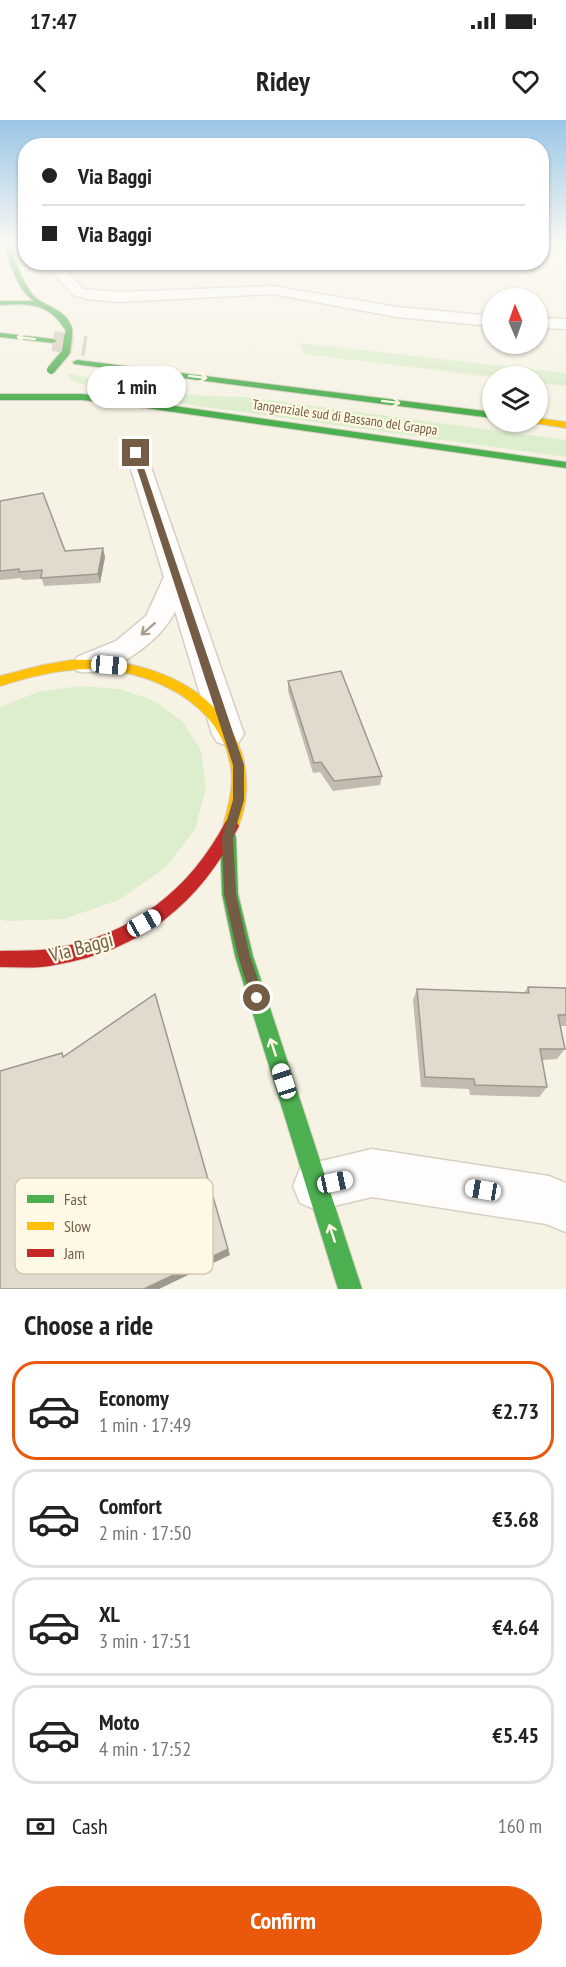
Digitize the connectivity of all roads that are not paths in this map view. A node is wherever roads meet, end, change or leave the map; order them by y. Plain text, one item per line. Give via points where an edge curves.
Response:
1 (37, 301) edge
2 (332, 301) edge
3 (0, 303) edge
4 (46, 306) junction
5 (482, 320) edge
6 (548, 323) edge
7 (566, 324) edge
8 (0, 335) edge
9 (52, 342) tunnel mouth
10 (77, 362) dead end
11 (52, 376) junction
12 (0, 397) edge
13 (118, 401) junction
14 (482, 415) edge
15 (548, 423) edge
16 (566, 425) edge
17 (136, 453) dead end
18 (566, 465) edge
19 (176, 578) junction
20 (87, 664) junction
21 (0, 668) edge
22 (40, 669) junction
23 (0, 681) edge
24 (228, 734) junction
25 (228, 837) junction
26 (0, 958) edge
27 (317, 1186) junction
28 (566, 1208) edge
29 (350, 1289) edge

1 - 4 main road
2 - 5 street via 397,312
3 - 4 main road
4 - 11 main road, bridge via 61,312 70,339
6 - 7 street
9 -> 8 main road
10 -> 14 main road
11 - 12 main road, Tangenziale sud di Bassano del Grappa
11 - 13 main road, Tangenziale sud di Bassano del Grappa via 84,393
12 - 13 main road, Tangenziale sud di Bassano del Grappa
13 - 18 main road, Tangenziale sud di Bassano del Grappa
15 - 16 main road
17 - 19 street, Via Baggi
19 -> 20 street, Via Baggi via 158,621 126,648
19 - 24 street, Via Baggi
20 - 22 main road, Via Baggi
20 - 24 main road, Via Baggi via 132,667 171,681 205,703
21 - 22 main road, Via Baggi
22 - 23 main road, Via Baggi
24 - 25 main road, Via Baggi via 238,765 239,800
25 - 26 main road, Via Baggi via 202,877 162,914 110,942 53,957
27 -> 25 main road, Via Baggi via 244,956 230,894
27 - 28 street via 372,1173 549,1200
29 -> 27 main road, Via Baggi

